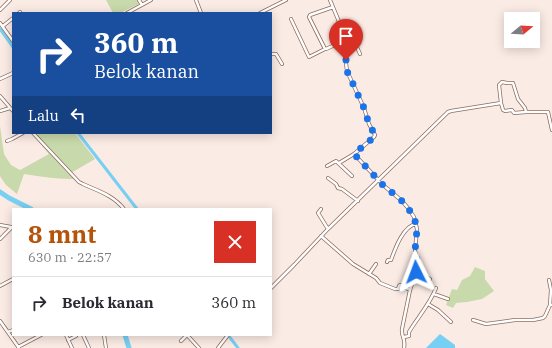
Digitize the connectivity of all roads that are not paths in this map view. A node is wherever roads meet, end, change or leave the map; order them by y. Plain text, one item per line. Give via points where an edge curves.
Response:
1 (10, 0) edge
2 (139, 0) edge
3 (151, 0) edge
4 (196, 0) edge
5 (286, 0) edge
6 (330, 0) edge
7 (142, 5) junction
8 (333, 7) junction
9 (0, 10) edge
10 (129, 12) edge
11 (201, 12) edge
12 (262, 12) edge
13 (12, 19) edge
14 (291, 19) dead end
15 (0, 24) edge
16 (340, 24) junction
17 (3, 26) junction
18 (12, 40) edge
19 (339, 43) junction
20 (325, 49) junction
21 (272, 54) edge
22 (360, 54) dead end
23 (282, 64) dead end
24 (12, 73) edge
25 (0, 79) edge
26 (0, 96) edge
27 (501, 103) junction
28 (10, 108) joint
29 (0, 111) edge
30 (526, 112) junction
31 (552, 130) edge
32 (21, 134) edge
33 (34, 134) edge
34 (8, 141) dead end
35 (354, 154) junction
36 (339, 163) junction
37 (327, 166) dead end
38 (352, 176) dead end
39 (328, 178) dead end
40 (379, 180) junction
41 (358, 201) junction
42 (123, 208) edge
43 (321, 209) dead end
44 (416, 224) junction
45 (0, 226) edge
46 (12, 228) edge
47 (328, 229) junction
48 (322, 236) junction
49 (0, 239) edge
50 (387, 262) dead end
51 (376, 264) dead end
52 (416, 272) junction
53 (369, 274) junction
54 (430, 279) dead end
55 (12, 280) edge
56 (549, 280) dead end
57 (0, 286) edge
58 (272, 287) edge
59 (436, 288) dead end
60 (410, 290) junction
61 (434, 294) junction
62 (448, 300) dead end
63 (428, 304) junction
64 (551, 305) edge
65 (473, 320) dead end
66 (0, 321) edge
67 (451, 322) dead end
68 (4, 326) junction
69 (0, 329) edge
70 (12, 330) edge
71 (8, 332) junction
72 (39, 336) edge
73 (66, 336) edge
74 (76, 336) dead end
75 (83, 336) edge
76 (104, 336) edge
77 (186, 336) edge
78 (188, 336) edge
79 (227, 336) edge
80 (404, 337) junction
81 (68, 340) junction
82 (181, 341) dead end
83 (19, 348) edge
84 (72, 348) edge
85 (89, 348) edge
86 (106, 348) edge
87 (199, 348) edge
88 (218, 348) edge
89 (404, 348) edge

1 - 9 street
2 - 7 street
3 - 7 street
4 - 11 street
5 - 12 street
6 - 8 street
7 - 10 street
8 - 16 street
8 - 20 street via 309,16
13 - 17 street
14 - 20 street via 309,57
15 - 17 street
16 - 19 street via 334,30
16 - 22 street via 347,37 353,38
17 - 18 street
19 - 20 street
19 - 35 street via 345,55 347,71 375,136
21 - 23 street via 276,54
24 - 25 street
26 - 28 street
27 - 30 street via 504,111 511,110 514,114
27 - 30 street via 499,84 513,83
27 - 40 street via 448,112
28 - 29 street
30 - 31 street via 548,112
32 - 34 street
33 - 42 street via 79,182 105,194
35 - 36 street
35 - 40 street
36 - 37 street via 335,161
36 - 38 street
39 - 41 street
40 - 41 street
40 - 44 street via 408,208
41 - 47 street
43 - 47 street via 318,212
44 - 50 street via 411,225 404,233 391,260
44 - 52 street
45 - 46 street
46 - 49 street
47 - 48 street
48 - 53 street via 353,264
48 - 58 street
51 - 53 street
52 - 54 street
52 - 60 street
53 - 60 street via 380,283 395,289 400,285
55 - 57 street
56 - 64 street
59 - 61 street
60 - 80 street via 402,330
61 - 62 street
61 - 63 street
63 - 67 street
63 - 80 street via 409,336
64 - 65 street via 543,318 533,320 486,324
66 - 68 street
68 - 69 street
68 - 71 street
70 - 71 street
71 - 83 street
72 - 83 street
73 - 81 street
74 - 81 street
75 - 85 street
76 - 86 street
77 - 82 street
78 - 87 street
79 - 88 street
80 - 89 street
81 - 84 street

